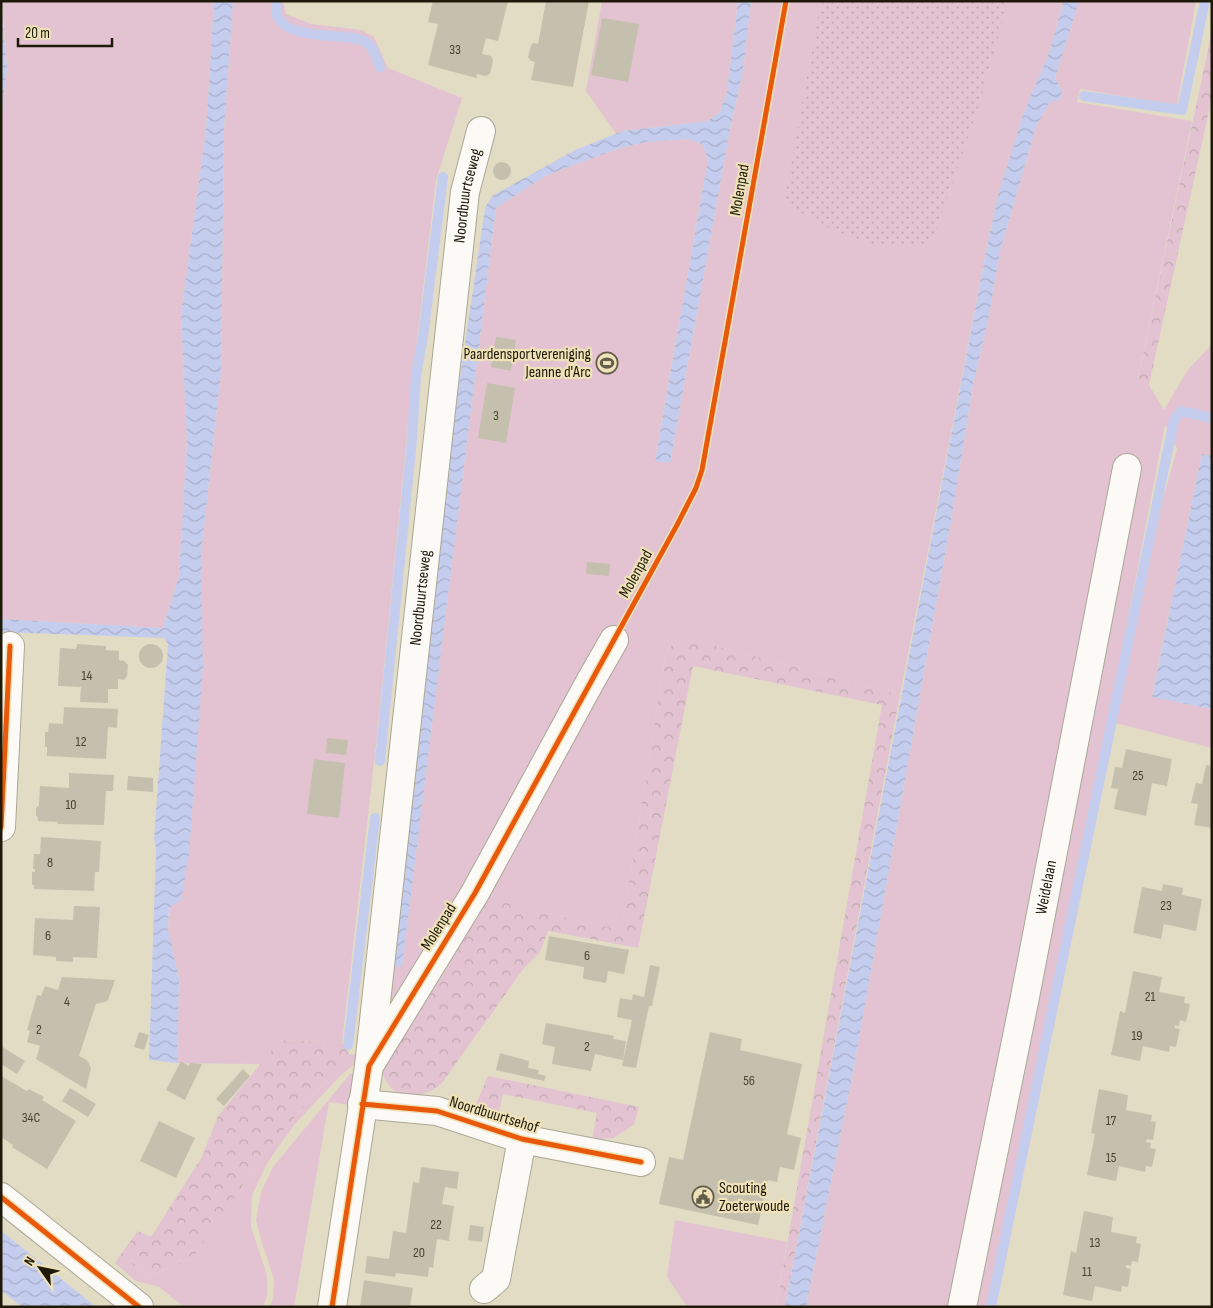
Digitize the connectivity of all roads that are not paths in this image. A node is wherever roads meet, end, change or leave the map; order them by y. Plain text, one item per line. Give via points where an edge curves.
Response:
1 (481, 131) dead end
2 (1127, 468) dead end
3 (614, 640) dead end
4 (10, 646) dead end
5 (1, 827) edge
6 (369, 1066) junction
7 (362, 1104) junction
8 (522, 1139) junction
9 (642, 1162) dead end
10 (1, 1198) edge
11 (484, 1289) dead end
12 (138, 1307) edge
13 (332, 1307) edge
14 (962, 1307) edge

1 - 6 street, Noordbuurtseweg via 465,192
2 - 14 street, Weidelaan
3 - 6 street, Molenpad via 475,893
4 - 5 street
6 - 7 street, Molenpad
7 - 8 street, Noordbuurtsehof via 437,1111
7 - 13 street
8 - 9 street, Noordbuurtsehof
8 - 11 street, Noordbuurtsehof via 496,1279
10 - 12 street

